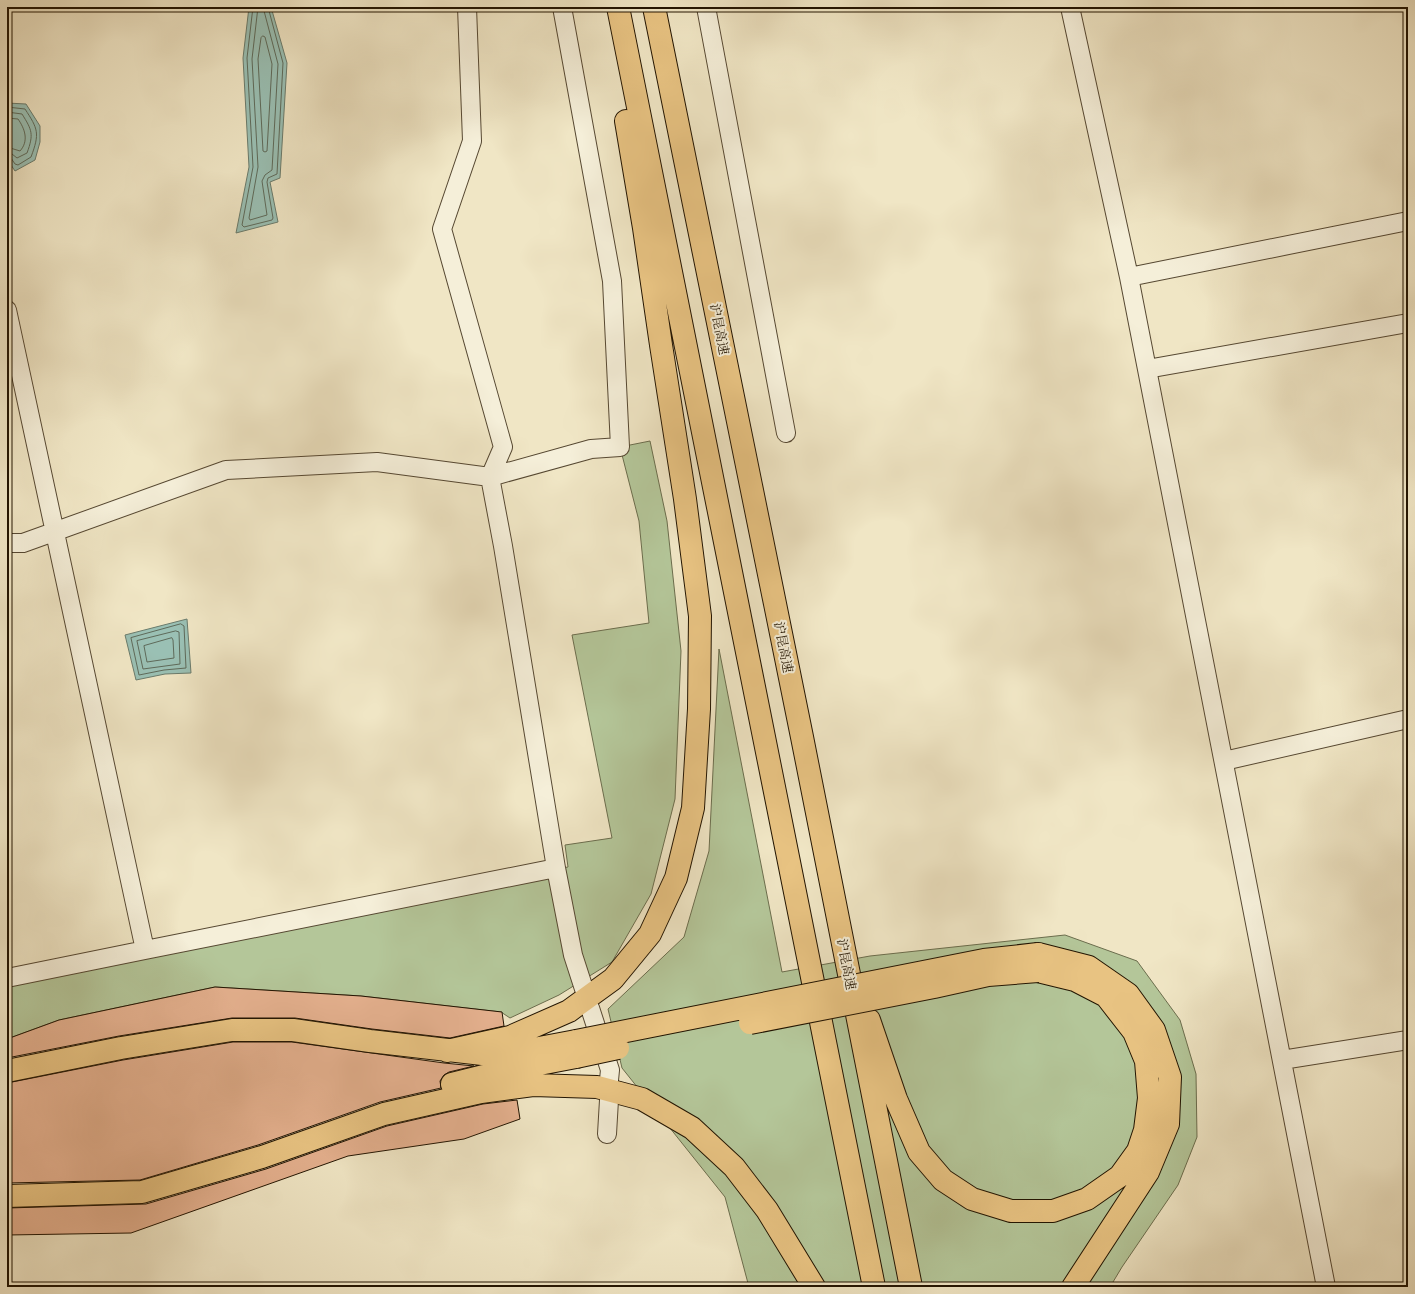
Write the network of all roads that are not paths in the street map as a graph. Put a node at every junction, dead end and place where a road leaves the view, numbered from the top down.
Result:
1 (467, 7) edge
2 (562, 7) edge
3 (608, 7) edge
4 (618, 7) edge
5 (654, 7) edge
6 (706, 7) edge
7 (1070, 7) edge
8 (1408, 221) edge
9 (1129, 277) junction
10 (7, 310) edge
11 (1408, 323) edge
12 (1147, 369) junction
13 (786, 433) dead end
14 (490, 477) junction
15 (55, 532) junction
16 (7, 543) edge
17 (1408, 719) edge
18 (1224, 761) junction
19 (556, 868) junction
20 (843, 941) junction
21 (145, 950) junction
22 (1038, 963) junction
23 (7, 978) edge
24 (584, 989) dead end
25 (590, 1008) dead end
26 (1408, 1040) edge
27 (576, 1049) junction
28 (447, 1051) junction
29 (1282, 1060) junction
30 (7, 1071) edge
31 (609, 1080) dead end
32 (608, 1100) dead end
33 (384, 1114) junction
34 (607, 1134) dead end
35 (7, 1196) edge
36 (814, 1287) edge
37 (874, 1287) edge
38 (911, 1287) edge
39 (1073, 1287) edge
40 (1326, 1287) edge

1 - 14 street
2 - 14 street
3 - 28 highway
4 - 37 highway
5 - 20 highway, 沪昆高速
6 - 13 street
7 - 9 street
8 - 9 street
9 - 12 street
10 - 15 street
11 - 12 street
12 - 18 street
14 - 15 street
14 - 19 street
15 - 16 street
15 - 21 street
17 - 18 street
18 - 29 street
19 - 21 street
19 - 24 street
20 - 22 highway
20 - 38 highway, 沪昆高速
21 - 23 street
22 - 27 highway, bridge
22 - 39 highway
25 - 31 street
26 - 29 street
27 - 28 highway
27 - 33 highway
28 - 30 highway
29 - 40 street
32 - 34 street
33 - 35 highway
33 - 36 highway

